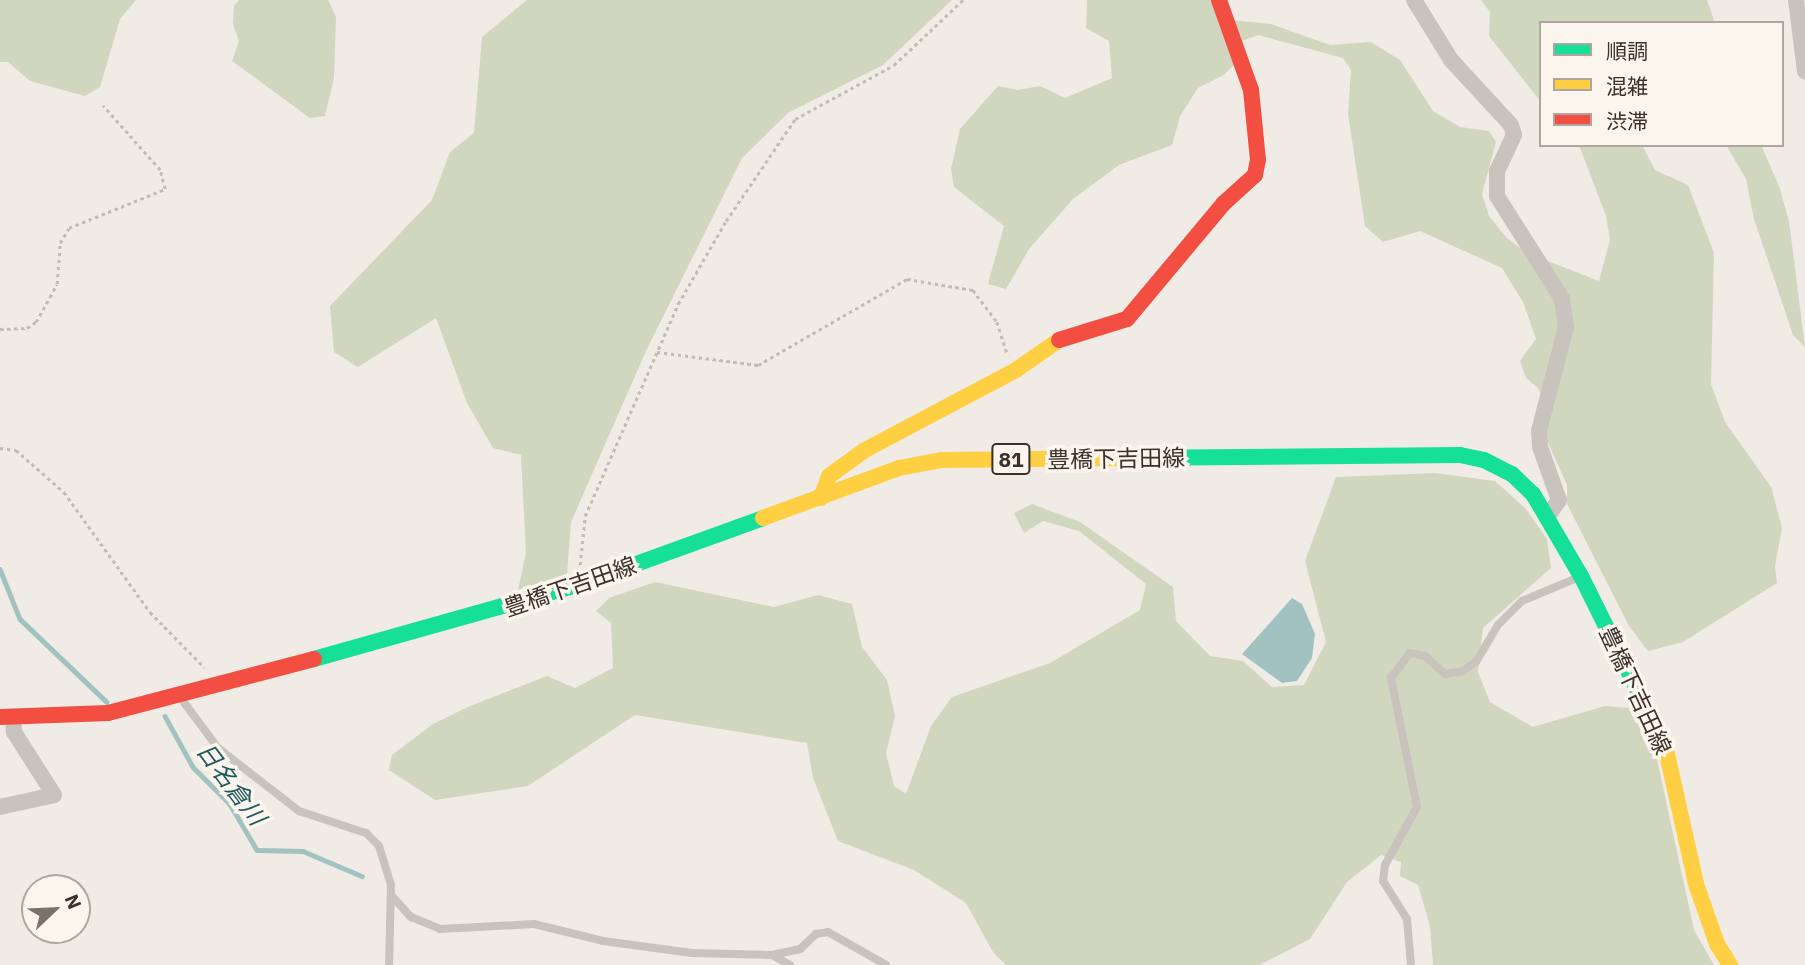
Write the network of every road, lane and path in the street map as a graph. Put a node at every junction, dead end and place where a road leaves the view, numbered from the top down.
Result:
1 (963, 0) edge
2 (1219, 0) edge
3 (1414, 0) edge
4 (1796, 0) edge
5 (1805, 71) edge
6 (103, 106) dead end
7 (0, 329) edge
8 (657, 352) junction
9 (1016, 370) junction
10 (0, 448) edge
11 (821, 498) junction
12 (1548, 516) junction
13 (1581, 576) junction
14 (578, 585) junction
15 (217, 685) junction
16 (179, 695) junction
17 (7, 718) edge
18 (0, 807) edge
19 (391, 895) junction
20 (772, 955) junction
21 (389, 965) edge
22 (790, 965) edge
23 (886, 965) edge
24 (1411, 965) edge
25 (1730, 965) edge

1 - 8 path
2 - 9 main road
3 - 12 street
4 - 5 street
6 - 7 path
8 - 9 path
8 - 14 path
9 - 11 main road
10 - 15 path
11 - 12 main road, 豊橋下吉田線 / 81
11 - 14 main road, 豊橋下吉田線 / 81
12 - 13 main road, 豊橋下吉田線 / 81
13 - 24 lane
13 - 25 main road, 豊橋下吉田線 / 81
14 - 15 main road, 豊橋下吉田線 / 81
15 - 16 main road, 豊橋下吉田線 / 81
16 - 17 main road, 豊橋下吉田線 / 81
16 - 19 lane
17 - 18 street
19 - 20 lane
19 - 21 lane
20 - 22 lane
20 - 23 lane

